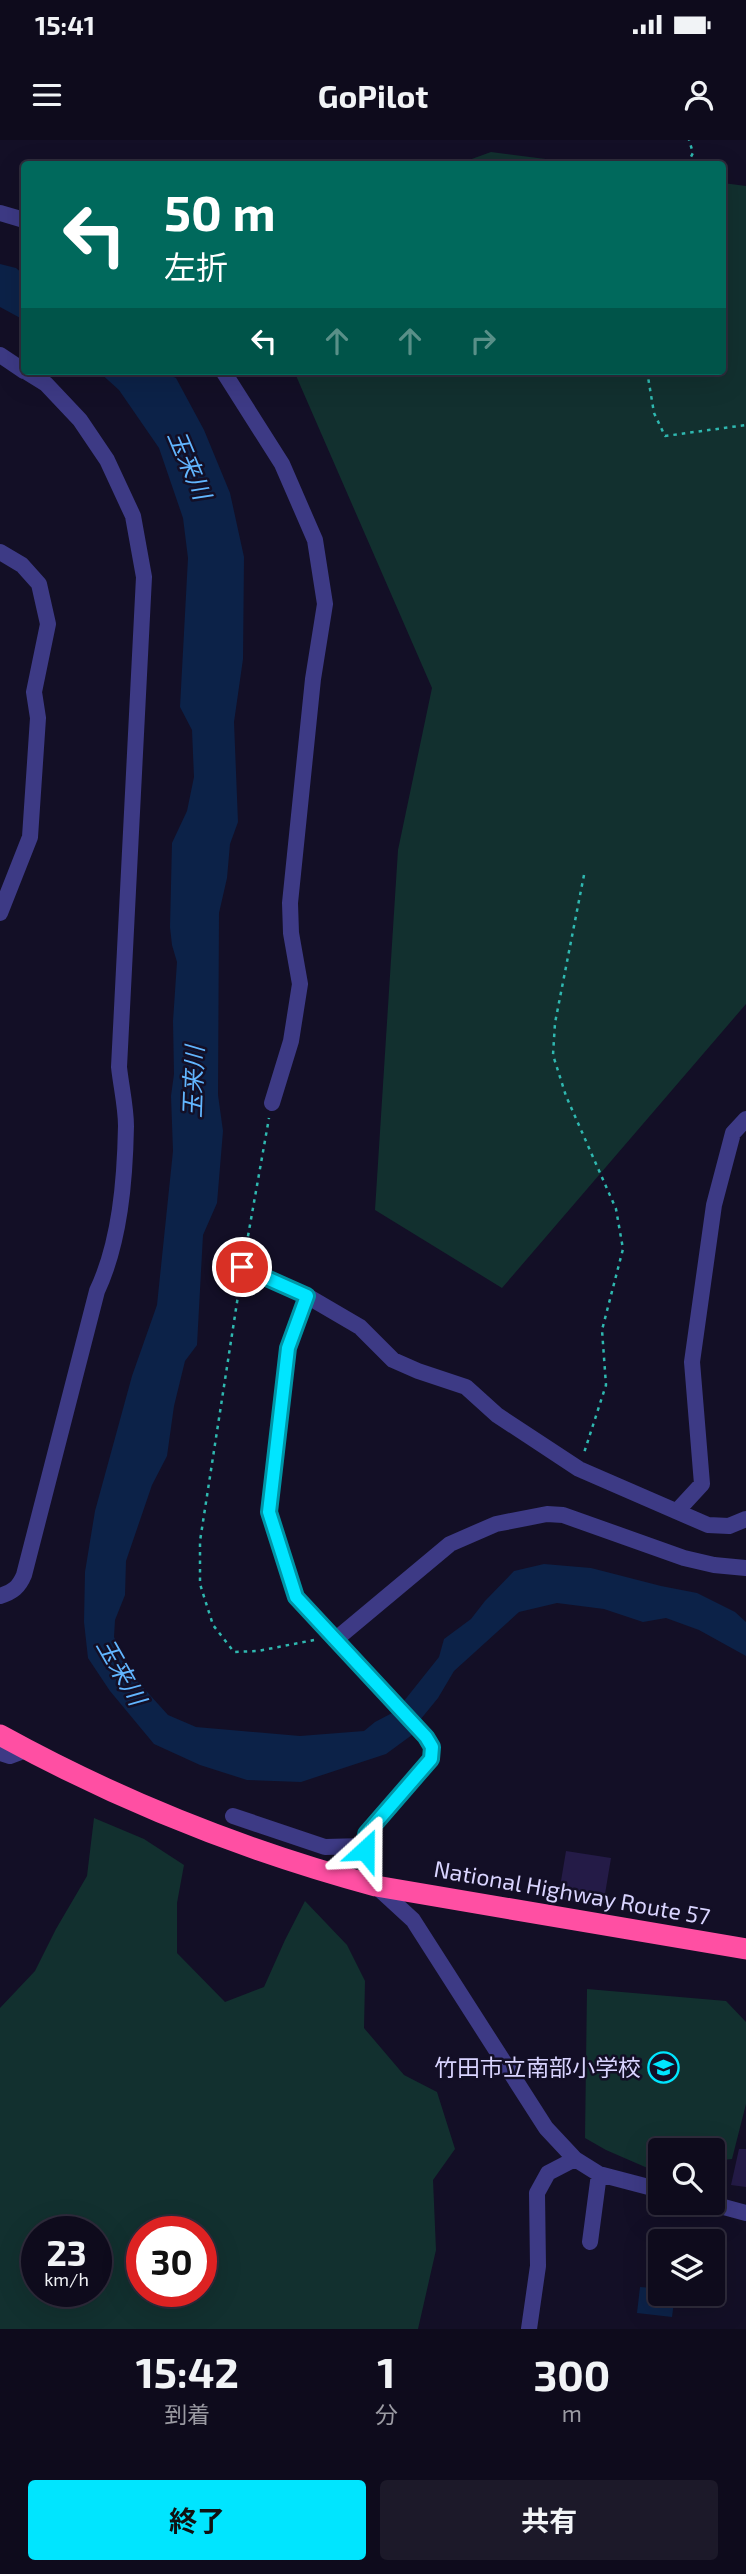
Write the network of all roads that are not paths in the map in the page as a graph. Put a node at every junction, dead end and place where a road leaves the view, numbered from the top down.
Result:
1 (0, 213) edge
2 (21, 219) edge
3 (0, 355) edge
4 (21, 368) edge
5 (31, 375) edge
6 (226, 375) edge
7 (0, 552) edge
8 (0, 913) edge
9 (272, 1103) road end
10 (746, 1119) edge
11 (242, 1267) road end
12 (307, 1296) junction
13 (678, 1510) junction
14 (746, 1519) edge
15 (746, 1568) edge
16 (0, 1596) edge
17 (333, 1639) junction
18 (0, 1735) edge
19 (26, 1750) junction
20 (0, 1753) edge
21 (233, 1816) dead end
22 (365, 1846) junction
23 (376, 1886) junction
24 (746, 1949) edge
25 (575, 2160) junction
26 (599, 2174) junction
27 (648, 2187) edge
28 (725, 2207) edge
29 (746, 2213) edge
30 (590, 2242) dead end
31 (529, 2329) edge

1 - 2 street
3 - 4 street
5 - 16 street
6 - 9 street
7 - 8 street
10 - 13 street
11 - 12 street
12 - 13 street
12 - 17 street
13 - 14 street
15 - 17 street
17 - 22 street
18 - 19 highway, National Highway Route 57
19 - 20 street
19 - 23 highway, National Highway Route 57
21 - 22 street
22 - 23 street
23 - 24 highway, National Highway Route 57
23 - 25 street
25 - 26 street
25 - 31 street
26 - 27 street
26 - 30 street
28 - 29 street

